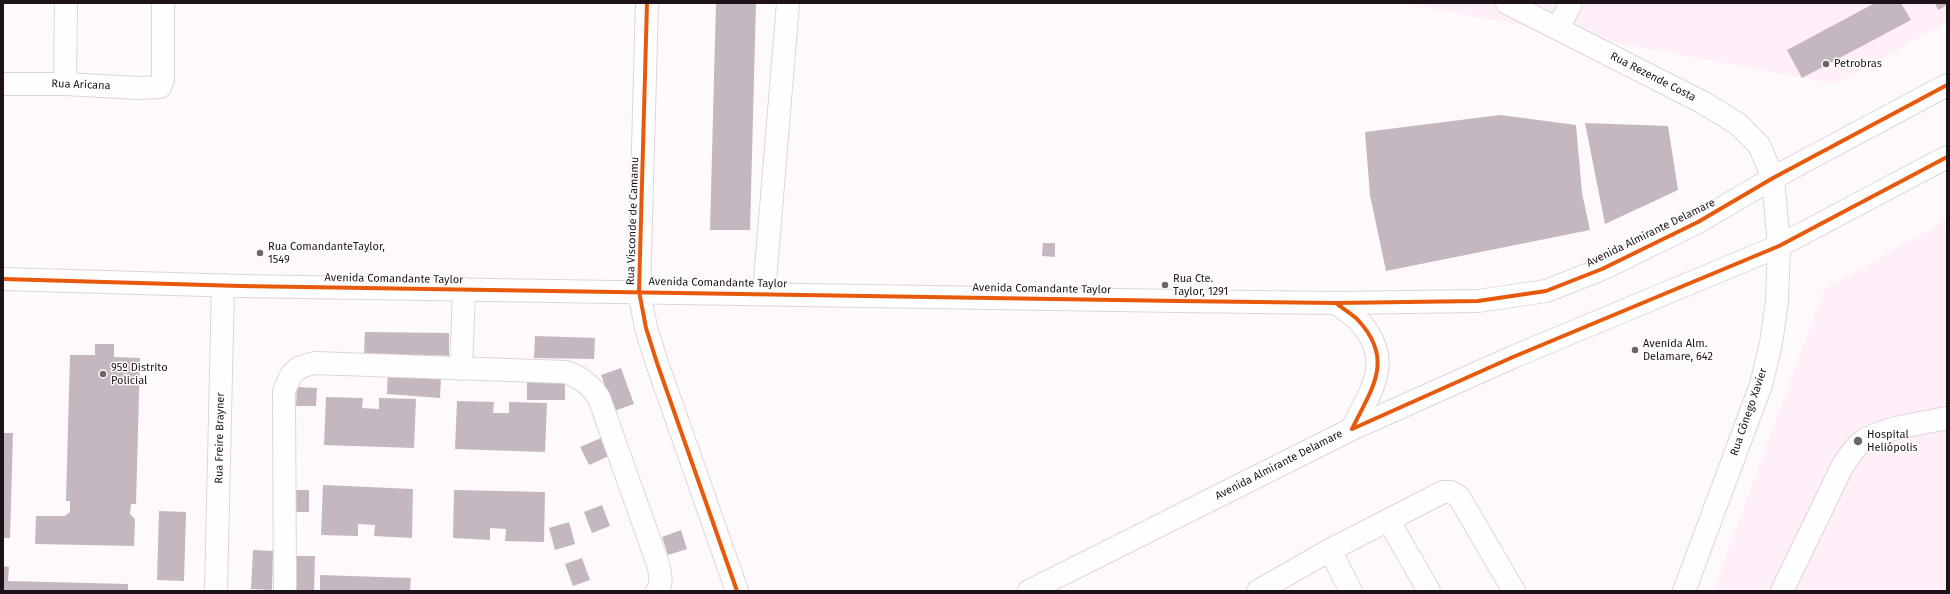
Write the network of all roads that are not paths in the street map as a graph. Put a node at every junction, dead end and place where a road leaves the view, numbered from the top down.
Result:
1 (66, 3) edge
2 (163, 3) edge
3 (647, 3) edge
4 (788, 3) edge
5 (1507, 3) edge
6 (1571, 3) edge
7 (1558, 29) junction
8 (3, 84) edge
9 (66, 84) junction
10 (1947, 85) edge
11 (1947, 157) edge
12 (1773, 178) junction
13 (1779, 246) junction
14 (3, 279) edge
15 (223, 285) junction
16 (464, 289) junction
17 (639, 291) junction
18 (764, 293) junction
19 (1336, 303) junction
20 (461, 368) junction
21 (1947, 418) edge
22 (1352, 429) junction
23 (1390, 520) junction
24 (1330, 550) junction
25 (1264, 589) edge
26 (216, 591) edge
27 (285, 591) edge
28 (657, 591) edge
29 (737, 591) edge
30 (1029, 591) edge
31 (1351, 591) edge
32 (1429, 591) edge
33 (1514, 591) edge
34 (1684, 591) edge
35 (1782, 591) edge

1 - 9 main road
2 - 9 main road, Rua Aricana
3 - 17 main road, Rua Visconde de Camamu
4 - 18 main road
5 - 7 main road, Rua Rezende Costa
6 - 7 main road
7 - 12 main road, Rua Rezende Costa
8 - 9 main road, Rua Aricana
10 - 12 main road, Avenida Almirante Delamare
11 - 13 main road, Avenida Almirante Delamare
12 - 13 main road, Rua Cônego Xavier
12 - 19 main road, Avenida Almirante Delamare
13 - 22 main road, Avenida Almirante Delamare
13 - 34 main road, Rua Cônego Xavier
14 - 15 main road, Avenida Comandante Taylor
15 - 16 main road, Avenida Comandante Taylor
15 - 26 main road, Rua Freire Brayner
16 - 17 main road, Avenida Comandante Taylor
16 - 20 main road
17 - 18 main road, Avenida Comandante Taylor
17 - 29 main road, Rua Visconde de Camamu
18 - 19 main road, Avenida Comandante Taylor
19 - 22 main road
20 - 27 main road
20 - 28 main road
21 - 35 main road
22 - 30 main road, Avenida Almirante Delamare
23 - 24 main road
23 - 32 main road
23 - 33 main road
24 - 25 main road
24 - 31 main road

